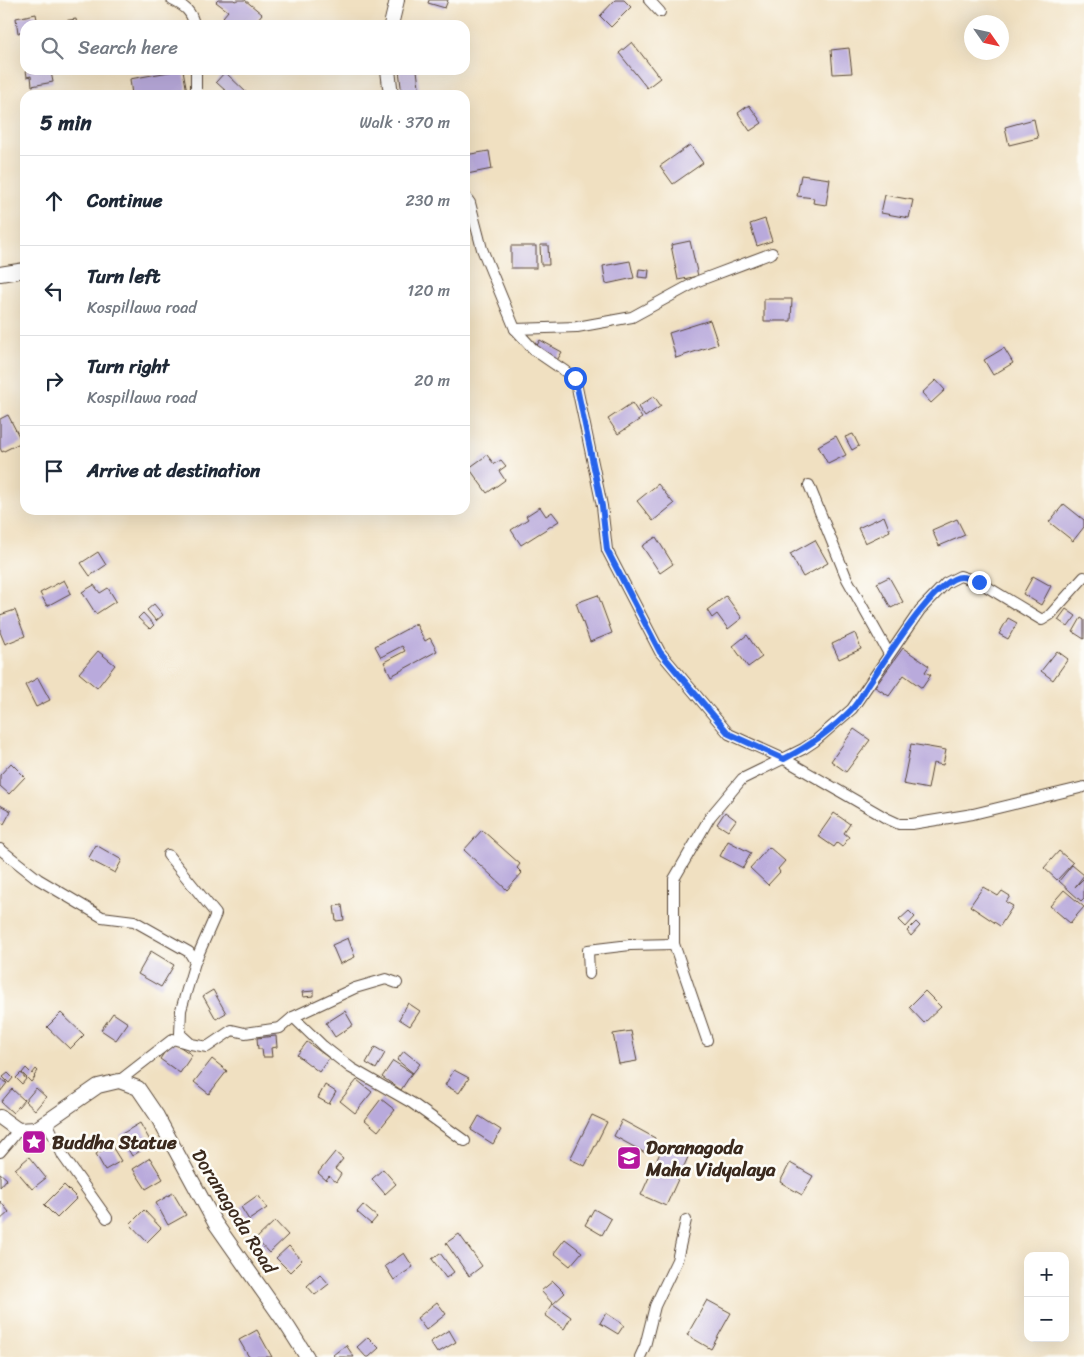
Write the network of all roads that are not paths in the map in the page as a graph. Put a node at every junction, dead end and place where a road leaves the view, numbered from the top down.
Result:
1 (172, 0) edge
2 (397, 0) edge
3 (649, 0) edge
4 (660, 12) dead end
5 (193, 20) edge
6 (392, 20) edge
7 (196, 75) edge
8 (389, 75) edge
9 (196, 90) edge
10 (390, 90) edge
11 (470, 202) edge
12 (772, 253) dead end
13 (20, 271) edge
14 (0, 274) edge
15 (515, 329) junction
16 (809, 485) dead end
17 (1084, 578) edge
18 (889, 654) junction
19 (784, 759) junction
20 (1084, 787) edge
21 (0, 848) edge
22 (168, 855) dead end
23 (674, 944) junction
24 (195, 962) junction
25 (589, 974) dead end
26 (397, 983) dead end
27 (294, 1017) junction
28 (707, 1040) dead end
29 (191, 1044) junction
30 (119, 1081) junction
31 (0, 1118) edge
32 (47, 1122) junction
33 (18, 1130) junction
34 (465, 1141) dead end
35 (0, 1152) edge
36 (107, 1218) dead end
37 (686, 1220) dead end
38 (307, 1357) edge
39 (640, 1357) edge

1 - 5 street
2 - 6 street
3 - 4 street
7 - 9 street
8 - 10 street
11 - 15 street
12 - 15 street
13 - 14 street
15 - 19 street
16 - 18 street
17 - 18 street
18 - 19 street
19 - 20 street
19 - 23 street
21 - 24 street
22 - 24 street
23 - 25 street
23 - 28 street
24 - 29 street
26 - 27 street
27 - 29 street
27 - 34 street
29 - 30 street
30 - 32 street
30 - 38 street, Doranagoda Road
31 - 33 street
32 - 33 street
32 - 36 street
33 - 35 street
37 - 39 street

